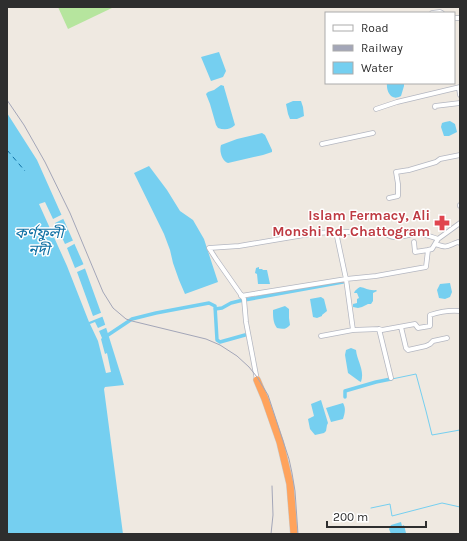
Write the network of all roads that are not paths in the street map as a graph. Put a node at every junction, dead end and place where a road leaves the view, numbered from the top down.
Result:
1 (459, 88) edge
2 (460, 95) edge
3 (460, 104) edge
4 (435, 107) dead end
5 (376, 109) dead end
6 (373, 132) dead end
7 (322, 144) dead end
8 (460, 155) edge
9 (389, 198) dead end
10 (460, 223) edge
11 (336, 232) junction
12 (438, 239) junction
13 (414, 242) dead end
14 (460, 243) edge
15 (435, 244) junction
16 (428, 250) junction
17 (346, 279) junction
18 (243, 299) junction
19 (460, 311) edge
20 (401, 327) junction
21 (379, 329) junction
22 (353, 330) junction
23 (321, 336) dead end
24 (447, 338) dead end
25 (391, 378) dead end
26 (258, 380) joint
27 (294, 534) edge

1 - 2 street
1 - 5 street
3 - 4 street
6 - 7 street
8 - 9 street
10 - 12 street
11 - 12 street
11 - 17 street
11 - 18 street
12 - 15 street
13 - 16 street
14 - 15 street
15 - 16 street
16 - 17 street
17 - 18 street
17 - 22 street
18 - 26 street
19 - 20 street
20 - 21 street
20 - 24 street
21 - 22 street
21 - 25 street
22 - 23 street
26 - 27 highway

